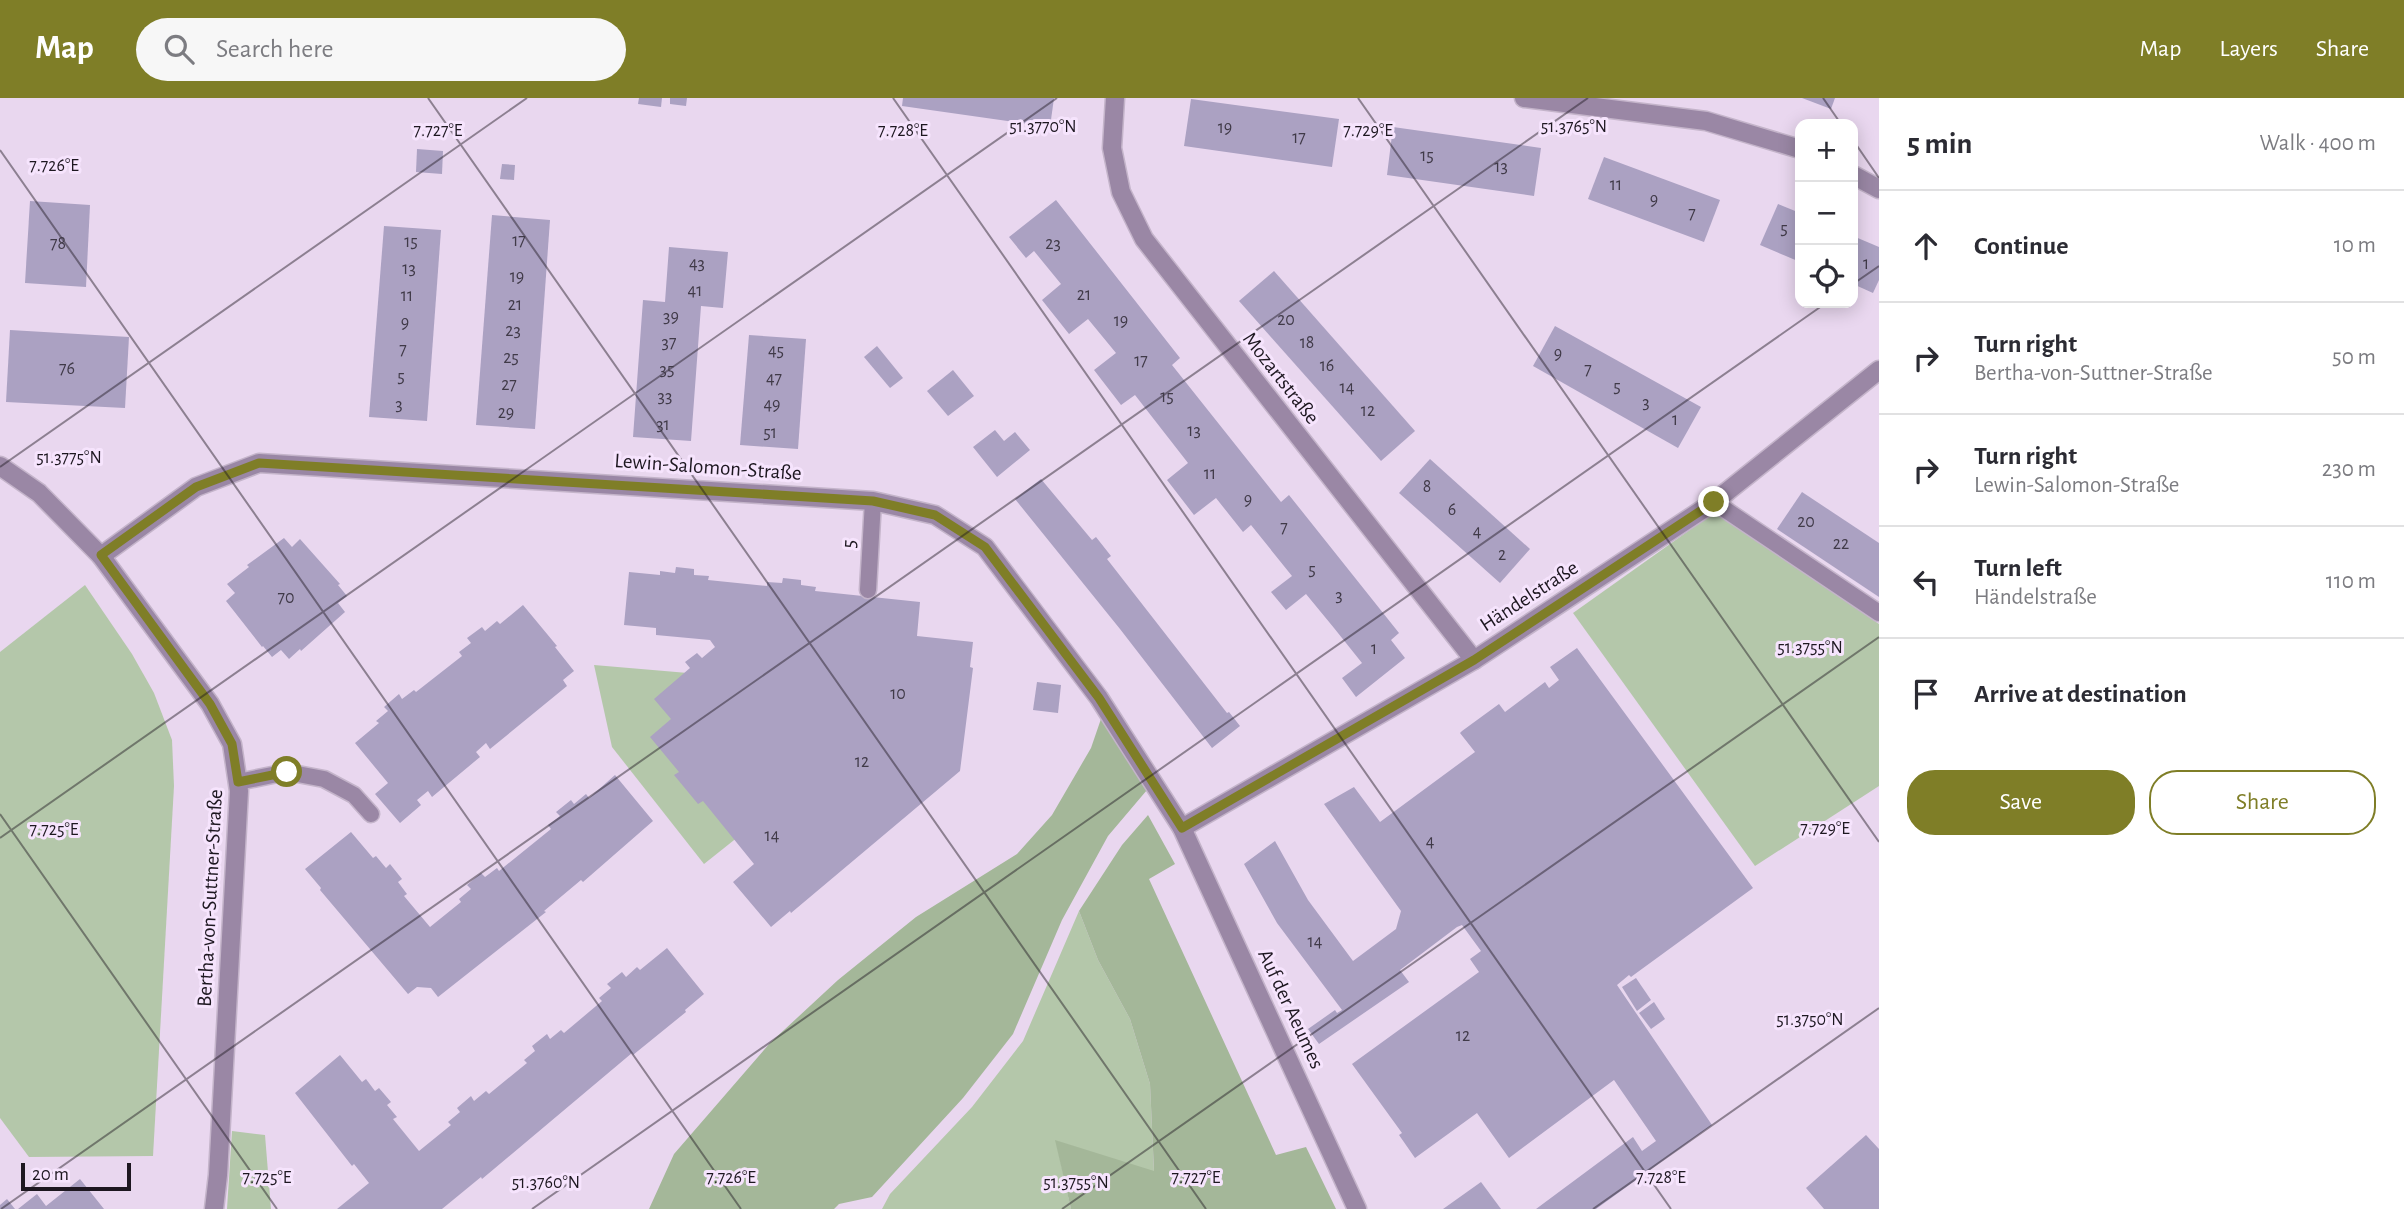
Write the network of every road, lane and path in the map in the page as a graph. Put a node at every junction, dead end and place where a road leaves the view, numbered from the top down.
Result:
1 (1115, 98) edge
2 (1524, 98) edge
3 (1795, 148) edge
4 (1858, 178) edge
5 (1879, 189) edge
6 (1879, 370) edge
7 (0, 466) edge
8 (873, 501) junction
9 (1714, 502) junction
10 (101, 555) junction
11 (868, 590) dead end
12 (1879, 613) edge
13 (1474, 660) junction
14 (238, 782) junction
15 (371, 814) dead end
16 (1182, 828) junction
17 (214, 1209) edge
18 (1357, 1209) edge

1 - 13 street, Mozartstraße
2 - 3 street
4 - 5 street
6 - 9 street, Händelstraße
7 - 10 street, Bertha-von-Suttner-Straße
8 - 10 street, Lewin-Salomon-Straße
8 - 11 lane, 5
8 - 16 street, Lewin-Salomon-Straße
9 - 12 lane
9 - 13 street, Händelstraße
10 - 14 street, Bertha-von-Suttner-Straße
13 - 16 street, Händelstraße
14 - 15 lane
14 - 17 street, Bertha-von-Suttner-Straße
16 - 18 street, Auf der Aeumes

